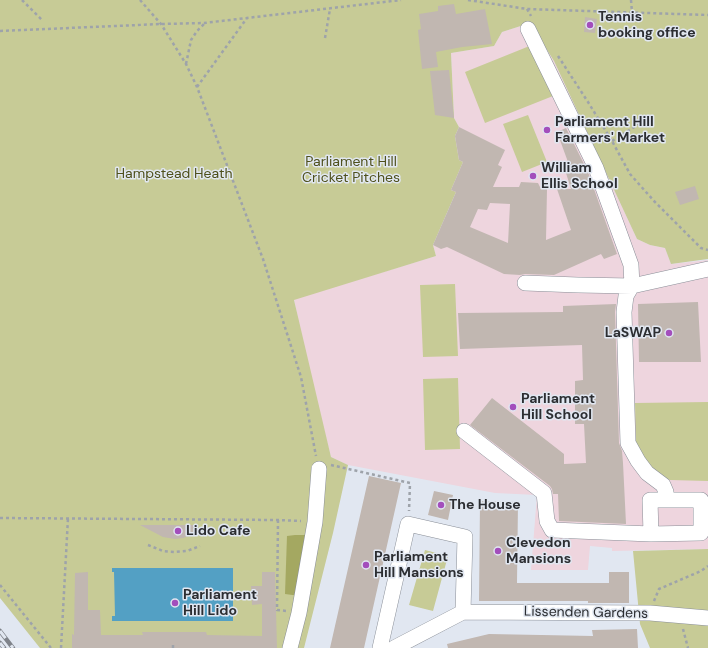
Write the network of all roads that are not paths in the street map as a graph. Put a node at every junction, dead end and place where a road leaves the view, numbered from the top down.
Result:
1 (530, 22) road end
2 (708, 269) edge
3 (525, 283) dead end
4 (632, 286) junction
5 (464, 431) dead end
6 (319, 469) road end
7 (666, 500) junction
8 (705, 511) edge
9 (650, 534) junction
10 (463, 612) junction
11 (708, 618) edge
12 (290, 648) edge
13 (380, 648) edge
14 (394, 648) edge

1 - 4 street
2 - 4 street
3 - 4 street
4 - 7 street
5 - 9 street
6 - 12 street
7 - 8 street
7 - 9 street
8 - 9 street
10 - 11 street, Lissenden Gardens
10 - 13 street
10 - 14 street, Lissenden Gardens

